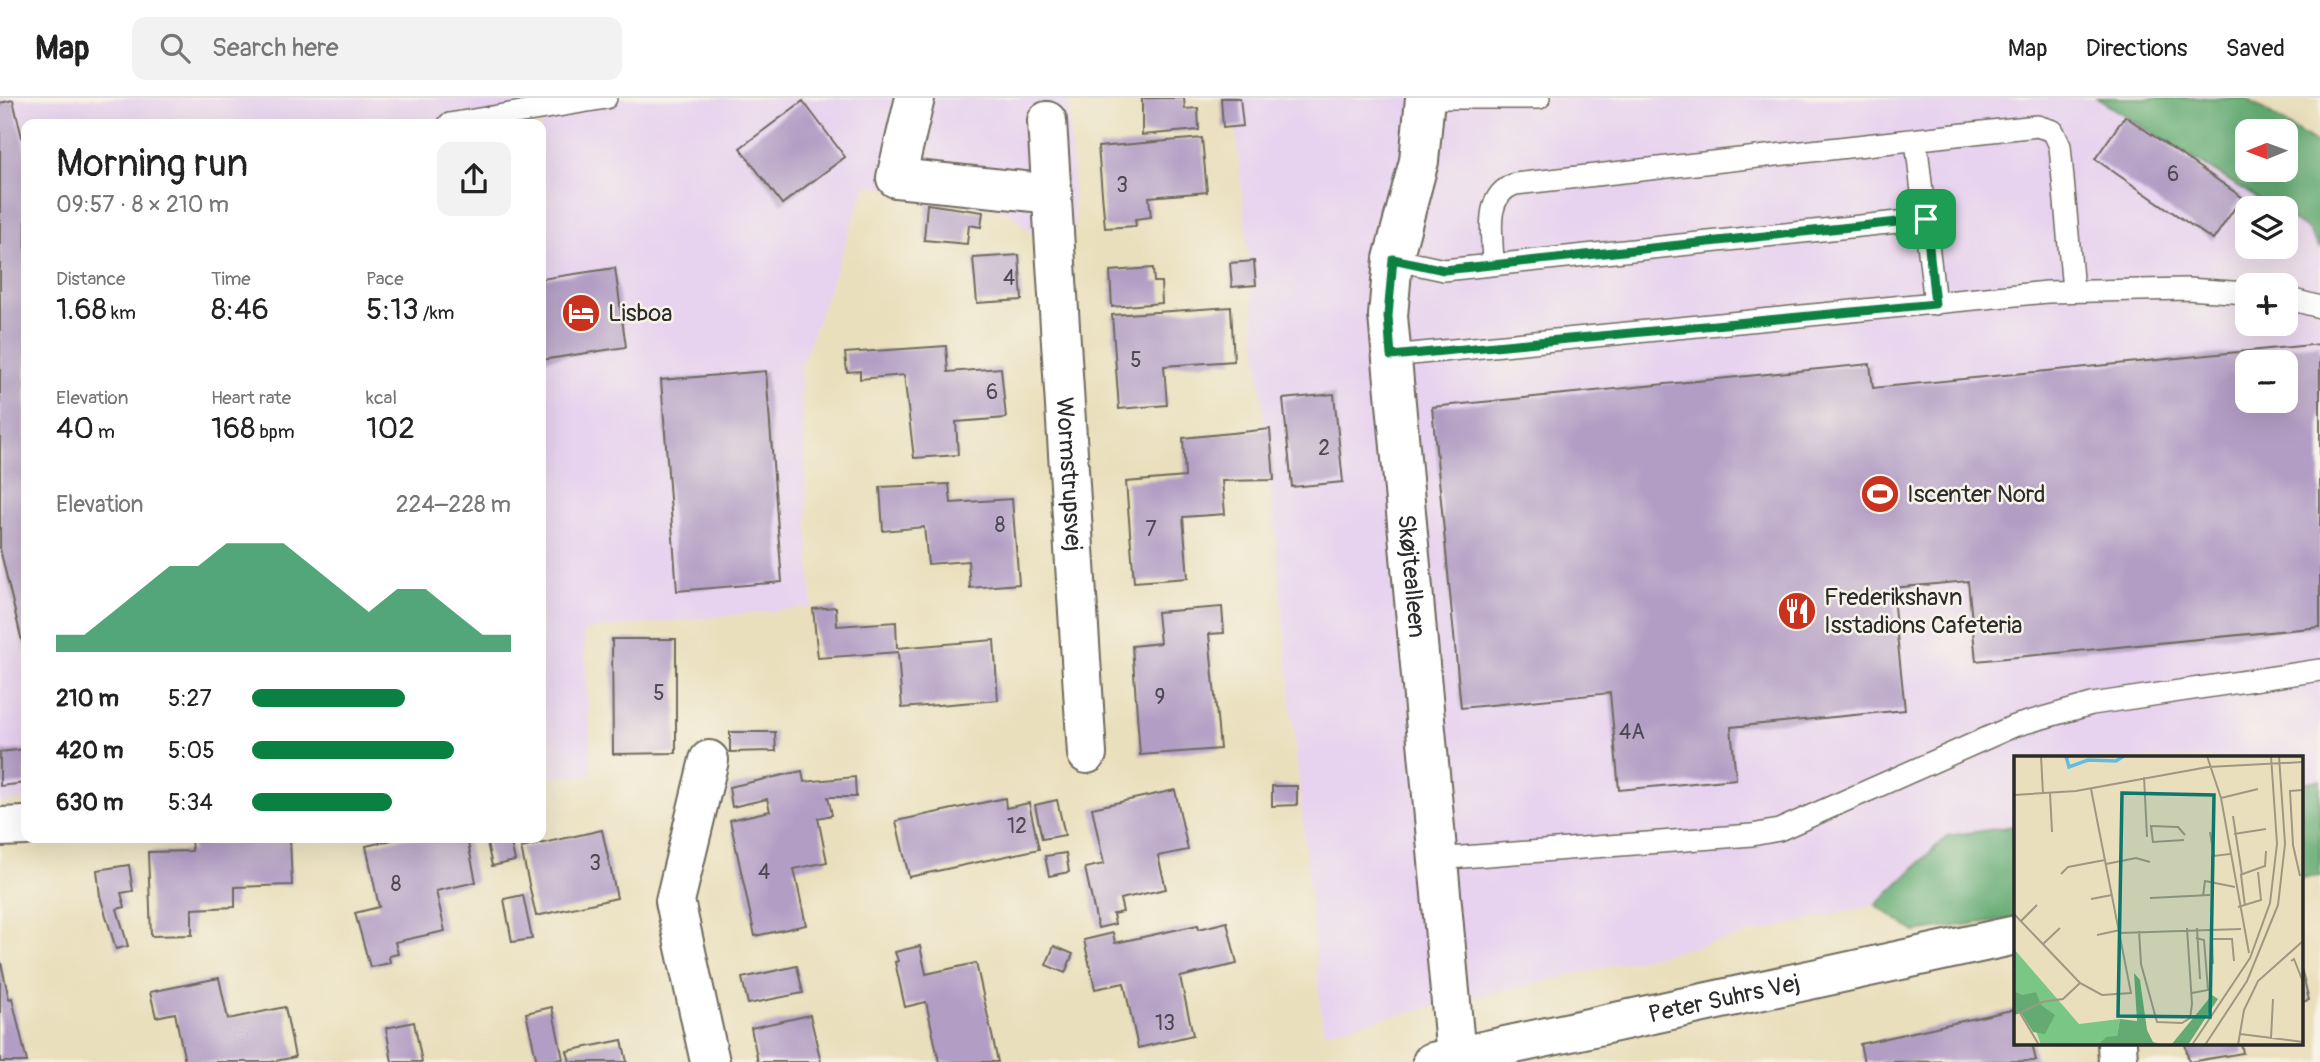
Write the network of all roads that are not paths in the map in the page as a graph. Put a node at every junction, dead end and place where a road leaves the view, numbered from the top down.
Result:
1 (606, 98) edge
2 (915, 98) edge
3 (1425, 98) edge
4 (1438, 98) edge
5 (1539, 98) edge
6 (1503, 99) edge
7 (479, 119) edge
8 (1047, 121) dead end
9 (1916, 139) junction
10 (1053, 194) junction
11 (1926, 219) junction
12 (1393, 259) junction
13 (1493, 265) junction
14 (2073, 290) junction
15 (2235, 292) edge
16 (2298, 301) edge
17 (1935, 304) junction
18 (2320, 307) edge
19 (1391, 356) junction
20 (2320, 670) edge
21 (1087, 754) dead end
22 (709, 760) dead end
23 (21, 826) edge
24 (0, 827) edge
25 (1436, 859) junction
26 (2014, 935) edge
27 (2117, 1044) edge
28 (1444, 1059) edge
29 (710, 1062) edge
30 (2118, 1062) edge

1 - 7 lane
2 - 10 street
3 - 12 street, Skøjtealleen
4 - 6 lane
5 - 6 lane
8 - 10 street, Wormstrupsvej
9 - 11 lane
9 - 13 lane
9 - 14 lane
10 - 21 street, Wormstrupsvej
11 - 13 lane
11 - 17 lane
12 - 13 lane
12 - 19 street, Skøjtealleen
14 - 15 lane
14 - 17 lane
16 - 18 lane
17 - 19 lane
19 - 25 street, Skøjtealleen
20 - 25 lane
22 - 29 street
23 - 24 street
25 - 28 street, Skøjtealleen
26 - 28 street, Peter Suhrs Vej
27 - 30 street

